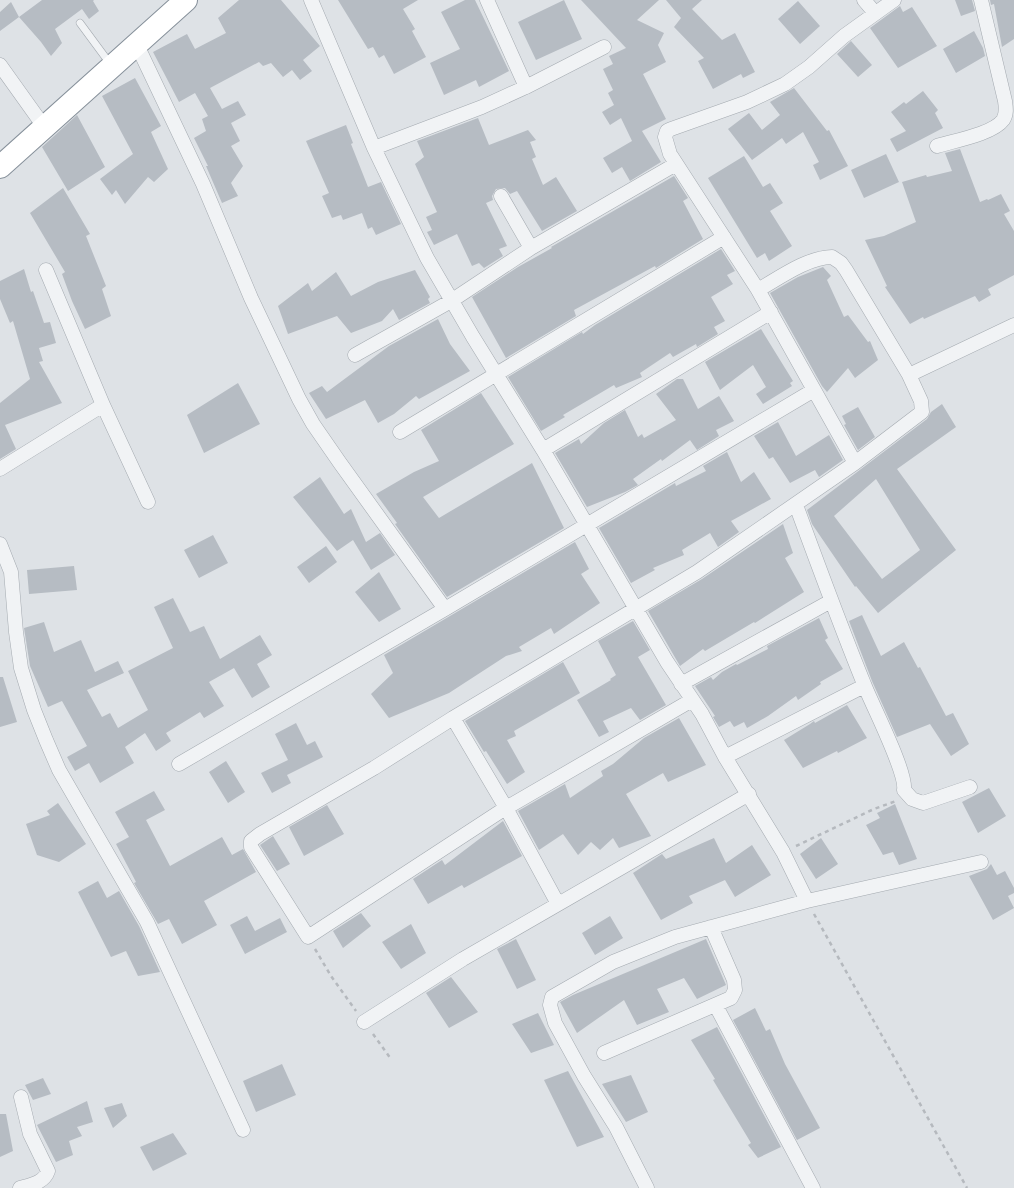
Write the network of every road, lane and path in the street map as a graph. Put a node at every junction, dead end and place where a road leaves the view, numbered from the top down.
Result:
1 (186, 0) edge
2 (311, 0) edge
3 (487, 0) edge
4 (864, 0) edge
5 (894, 0) edge
6 (981, 0) edge
7 (875, 13) junction
8 (80, 22) dead end
9 (137, 45) junction
10 (604, 47) dead end
11 (0, 65) edge
12 (112, 68) junction
13 (526, 87) junction
14 (45, 128) junction
15 (937, 146) dead end
16 (374, 148) junction
17 (676, 164) junction
18 (0, 167) edge
19 (501, 196) dead end
20 (724, 237) junction
21 (531, 248) junction
22 (46, 270) dead end
23 (758, 290) junction
24 (451, 301) junction
25 (770, 312) junction
26 (1014, 325) edge
27 (355, 356) dead end
28 (496, 375) junction
29 (909, 375) junction
30 (814, 390) junction
31 (103, 405) junction
32 (400, 432) dead end
33 (543, 450) junction
34 (856, 463) junction
35 (0, 469) edge
36 (148, 502) dead end
37 (796, 505) junction
38 (586, 524) junction
39 (0, 544) edge
40 (831, 601) junction
41 (445, 610) junction
42 (637, 610) junction
43 (681, 684) junction
44 (864, 686) junction
45 (692, 700) junction
46 (453, 718) junction
47 (725, 757) junction
48 (179, 764) dead end
49 (970, 787) dead end
50 (904, 790) junction
51 (748, 794) junction
52 (506, 808) junction
53 (784, 852) junction
54 (981, 862) dead end
55 (807, 901) junction
56 (558, 904) junction
57 (711, 927) junction
58 (308, 937) junction
59 (716, 1006) junction
60 (364, 1022) junction
61 (604, 1053) dead end
62 (390, 1059) dead end
63 (21, 1097) dead end
64 (243, 1130) dead end
65 (20, 1188) edge
66 (648, 1188) edge
67 (813, 1188) edge
68 (967, 1188) edge

1 - 9 highway
2 - 16 street
3 - 13 street
4 - 7 street
5 - 7 street
6 - 15 street
7 - 17 street
8 - 12 lane
9 - 12 highway
9 - 41 street
10 - 13 street
11 - 14 street
12 - 14 highway
13 - 16 street
14 - 18 highway
16 - 24 street
17 - 20 street
17 - 21 street
19 - 21 street
20 - 23 street
20 - 28 street
21 - 24 street
22 - 31 street
23 - 25 street
23 - 29 street
24 - 27 street
24 - 28 street
25 - 30 street
25 - 33 street
26 - 29 street
28 - 32 street
28 - 33 street
29 - 34 street
30 - 34 street
30 - 38 street
31 - 35 street
31 - 36 street
33 - 38 street
34 - 37 street
37 - 40 street
37 - 42 street
38 - 41 street
38 - 42 street
39 - 64 street
40 - 43 street
40 - 44 street
41 - 48 street
42 - 43 street
42 - 46 street
43 - 45 street
44 - 47 street
44 - 50 street
45 - 47 street
45 - 52 street
46 - 52 street
46 - 58 street
47 - 51 street
49 - 50 street
50 - 53 path
51 - 53 street
51 - 56 street
52 - 56 street
52 - 58 street
53 - 55 street
54 - 55 street
55 - 57 street
55 - 68 path
56 - 60 street
57 - 59 street
57 - 66 street
58 - 60 path
59 - 61 street
59 - 67 street
60 - 62 path
63 - 65 street

